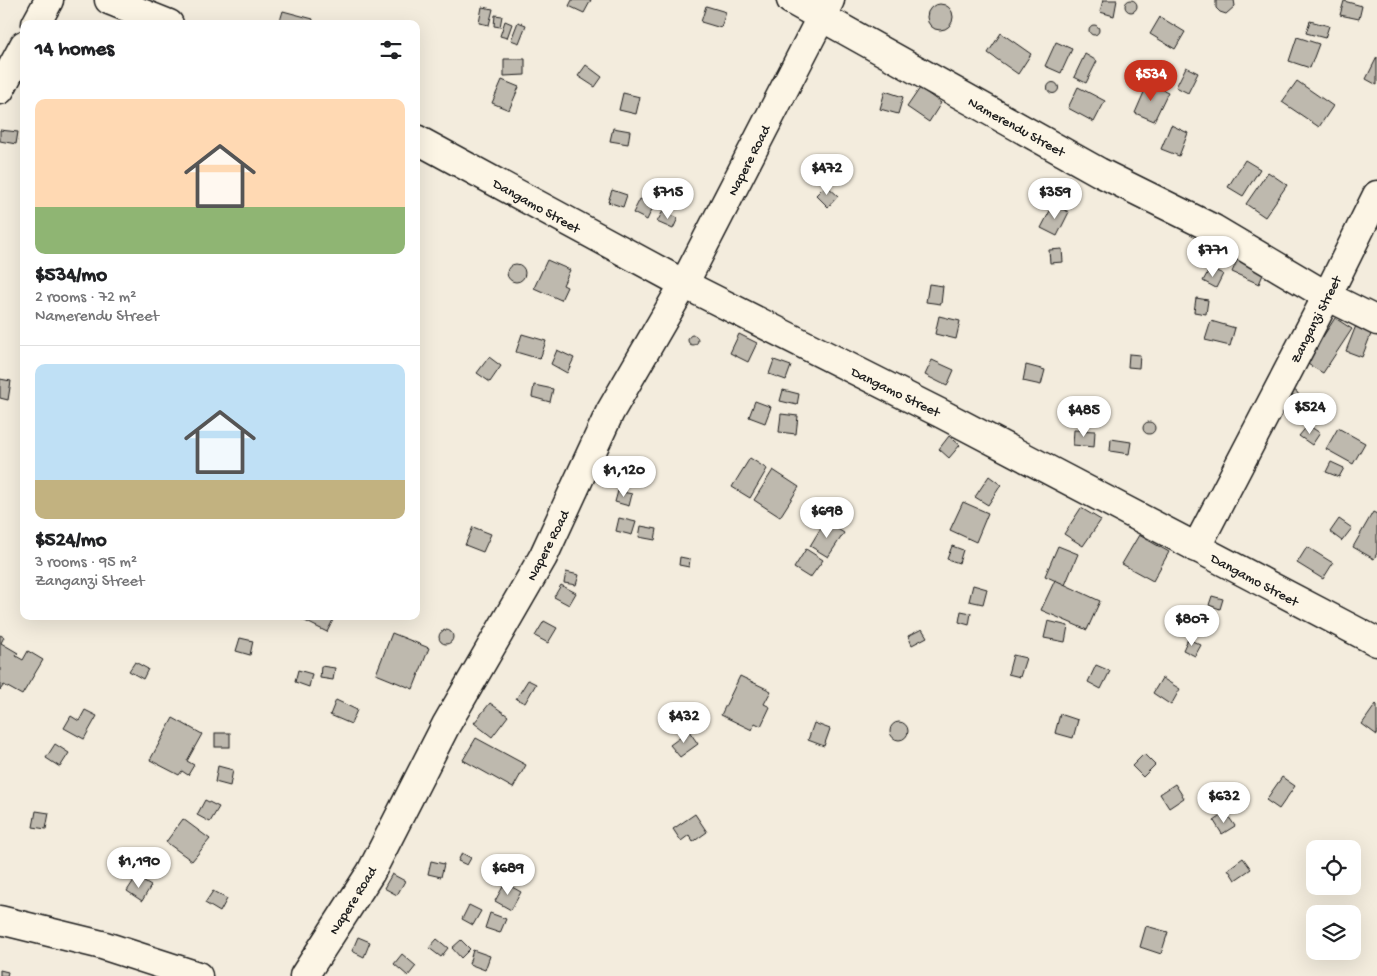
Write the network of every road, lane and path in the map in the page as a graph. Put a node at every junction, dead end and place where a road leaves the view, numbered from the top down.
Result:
1 (49, 0) edge
2 (109, 0) edge
3 (790, 0) edge
4 (826, 8) edge
5 (38, 20) edge
6 (159, 20) edge
7 (20, 52) edge
8 (0, 90) edge
9 (420, 141) edge
10 (1377, 195) edge
11 (684, 284) junction
12 (1327, 296) junction
13 (1377, 321) edge
14 (1196, 548) junction
15 (1377, 642) edge
16 (0, 920) edge
17 (198, 976) edge
18 (304, 976) edge

1 - 5 street
2 - 6 street
3 - 4 street, Namerendu Street
4 - 11 street, Napere Road
4 - 12 street, Namerendu Street
7 - 8 street
9 - 11 street, Dangamo Street
10 - 12 street, Zanganzi Street
11 - 14 street, Dangamo Street
11 - 18 street, Napere Road
12 - 13 street, Namerendu Street
12 - 14 street, Zanganzi Street
14 - 15 street, Dangamo Street
16 - 17 street

